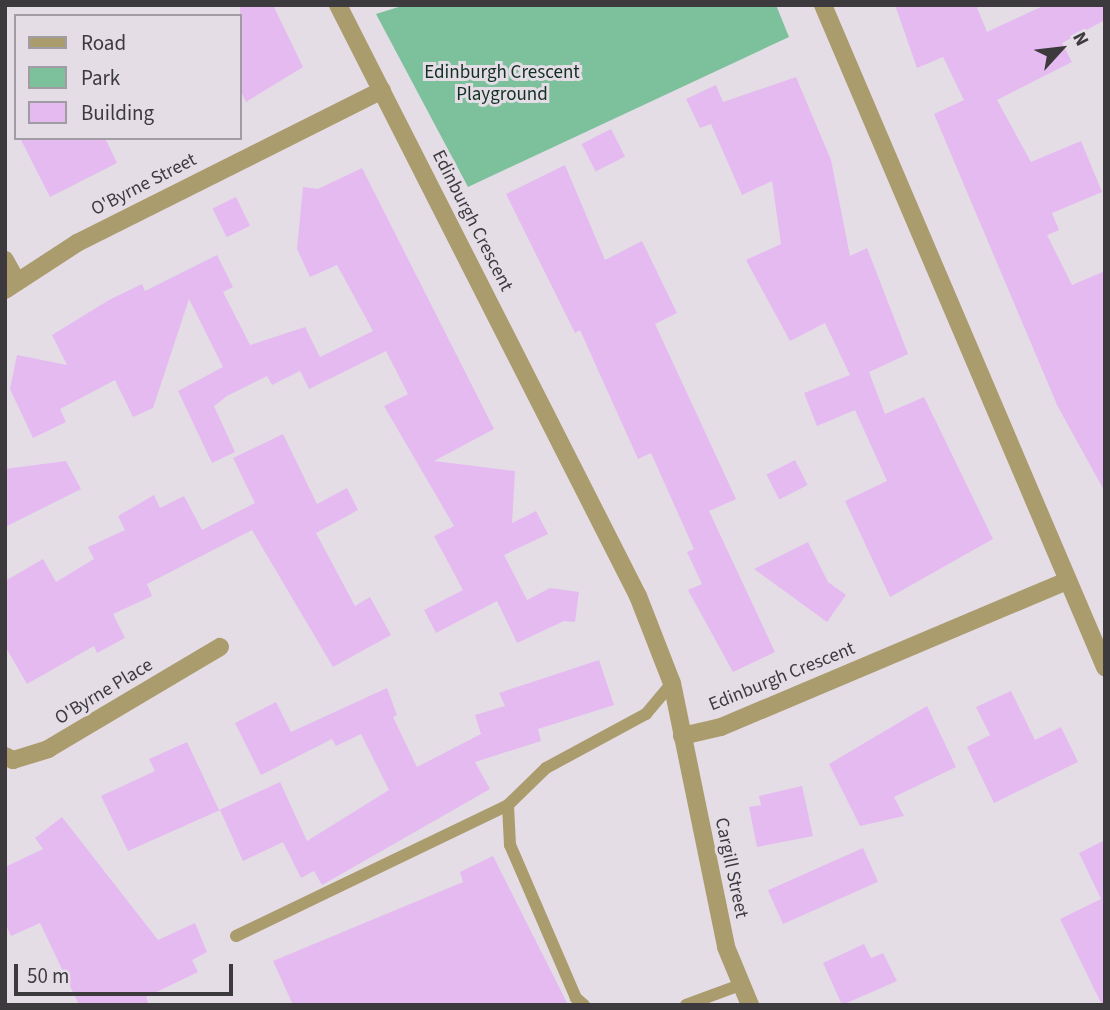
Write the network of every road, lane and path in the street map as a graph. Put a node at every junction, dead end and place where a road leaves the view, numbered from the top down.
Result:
1 (338, 5) edge
2 (823, 5) edge
3 (382, 90) junction
4 (5, 260) edge
5 (11, 286) edge
6 (1067, 581) junction
7 (220, 647) dead end
8 (1105, 667) edge
9 (672, 683) junction
10 (682, 736) junction
11 (5, 756) edge
12 (508, 805) junction
13 (236, 936) dead end
14 (740, 985) junction
15 (584, 1005) edge
16 (686, 1005) edge
17 (750, 1005) edge

1 - 3 street, Edinburgh Crescent
2 - 6 street
3 - 5 street, O'Byrne Street
3 - 9 street, Edinburgh Crescent
4 - 5 street
6 - 8 street
6 - 10 street, Edinburgh Crescent
7 - 11 street, O'Byrne Place
9 - 10 street, Edinburgh Crescent
9 - 12 lane
10 - 14 street, Cargill Street
12 - 13 lane
12 - 15 lane
14 - 16 lane
14 - 17 street, Cargill Street

